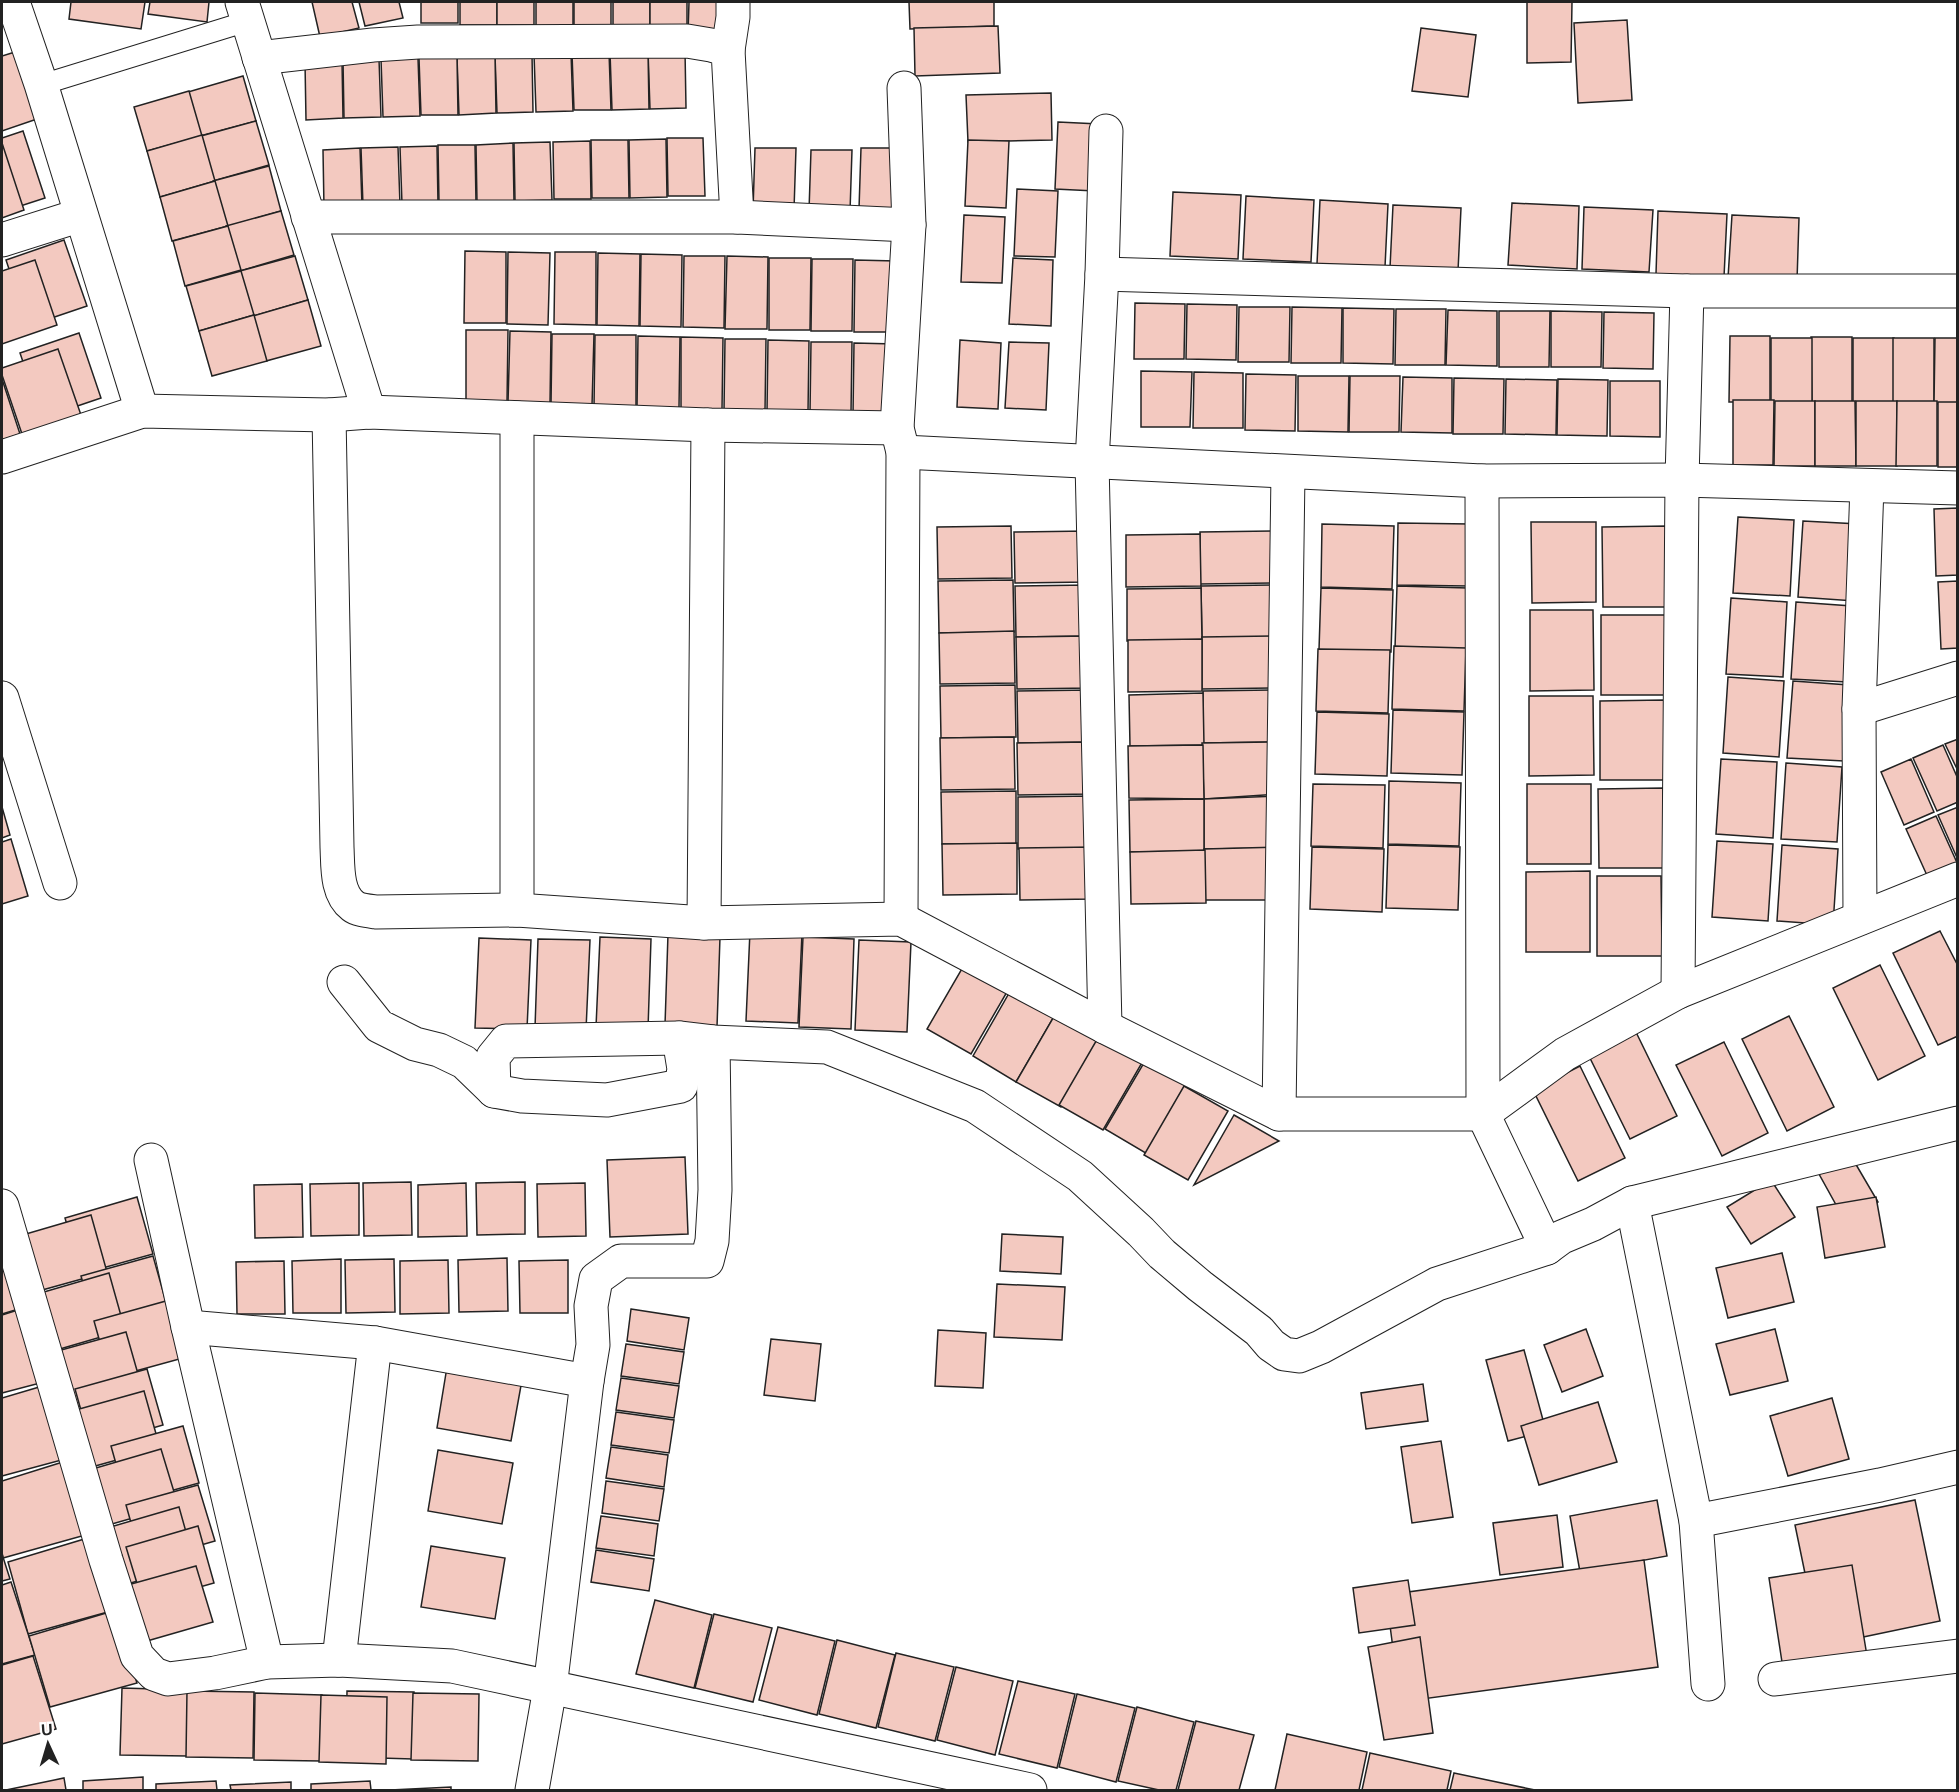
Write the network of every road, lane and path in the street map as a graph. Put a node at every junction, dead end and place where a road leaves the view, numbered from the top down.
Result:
1 (733, 2) edge
2 (245, 11) edge
3 (12, 21) edge
4 (729, 50) junction
5 (259, 58) junction
6 (57, 80) dead end
7 (904, 88) dead end
8 (1106, 131) dead end
9 (81, 215) junction
10 (308, 217) junction
11 (737, 217) junction
12 (909, 225) junction
13 (2, 240) edge
14 (1102, 274) junction
15 (1687, 291) junction
16 (1958, 291) edge
17 (142, 411) junction
18 (369, 412) junction
19 (329, 415) junction
20 (517, 418) junction
21 (708, 426) junction
22 (900, 440) junction
23 (2, 457) edge
24 (1092, 462) junction
25 (1288, 473) junction
26 (1682, 480) junction
27 (1482, 481) junction
28 (1867, 486) junction
29 (1958, 488) edge
30 (1958, 678) edge
31 (2, 698) edge
32 (1859, 709) junction
33 (1958, 879) edge
34 (60, 883) dead end
35 (517, 910) junction
36 (1860, 918) junction
37 (901, 919) junction
38 (704, 923) junction
39 (344, 982) dead end
40 (1678, 992) junction
41 (1105, 1027) junction
42 (679, 1038) junction
43 (713, 1042) junction
44 (494, 1090) junction
45 (1279, 1114) junction
46 (1483, 1114) junction
47 (1958, 1123) edge
48 (151, 1160) dead end
49 (1632, 1203) junction
50 (2, 1206) edge
51 (1546, 1248) junction
52 (188, 1328) junction
53 (375, 1344) junction
54 (587, 1381) junction
55 (1958, 1467) edge
56 (1696, 1521) junction
57 (1958, 1656) edge
58 (339, 1660) junction
59 (267, 1662) junction
60 (1775, 1679) dead end
61 (1708, 1684) dead end
62 (550, 1688) junction
63 (532, 1791) edge
64 (1030, 1791) edge

1 - 4 street
2 - 5 street
2 - 6 lane
3 - 9 street
4 - 5 street
4 - 11 street
5 - 10 street
7 - 12 street
8 - 14 street
9 - 13 street
9 - 17 street
10 - 11 street
10 - 18 street
11 - 12 street
12 - 22 street
14 - 15 street
14 - 24 street
15 - 16 street
15 - 26 street
17 - 19 street
17 - 23 street
18 - 19 street
18 - 20 street
19 - 35 street
20 - 21 street
20 - 35 street
21 - 22 street
21 - 38 street
22 - 24 street
22 - 37 street
24 - 25 street
24 - 41 street
25 - 27 street
25 - 45 street
26 - 27 street
26 - 28 street
26 - 40 street
27 - 46 street
28 - 29 street
28 - 32 street
30 - 32 street
31 - 34 street
32 - 36 street
33 - 36 street
35 - 38 street
36 - 40 street
37 - 38 street
37 - 41 street
39 - 44 street
40 - 46 street
41 - 45 street
42 - 43 street
42 - 44 street
42 - 44 street
43 - 51 street
43 - 54 street
45 - 46 street
46 - 51 street
47 - 49 street
48 - 52 street
49 - 51 street
49 - 56 street
50 - 59 street
52 - 53 street
52 - 59 street
53 - 54 street
53 - 58 street
54 - 62 street
55 - 56 street
56 - 61 street
57 - 60 street
58 - 59 street
58 - 62 street
62 - 63 street
62 - 64 street

